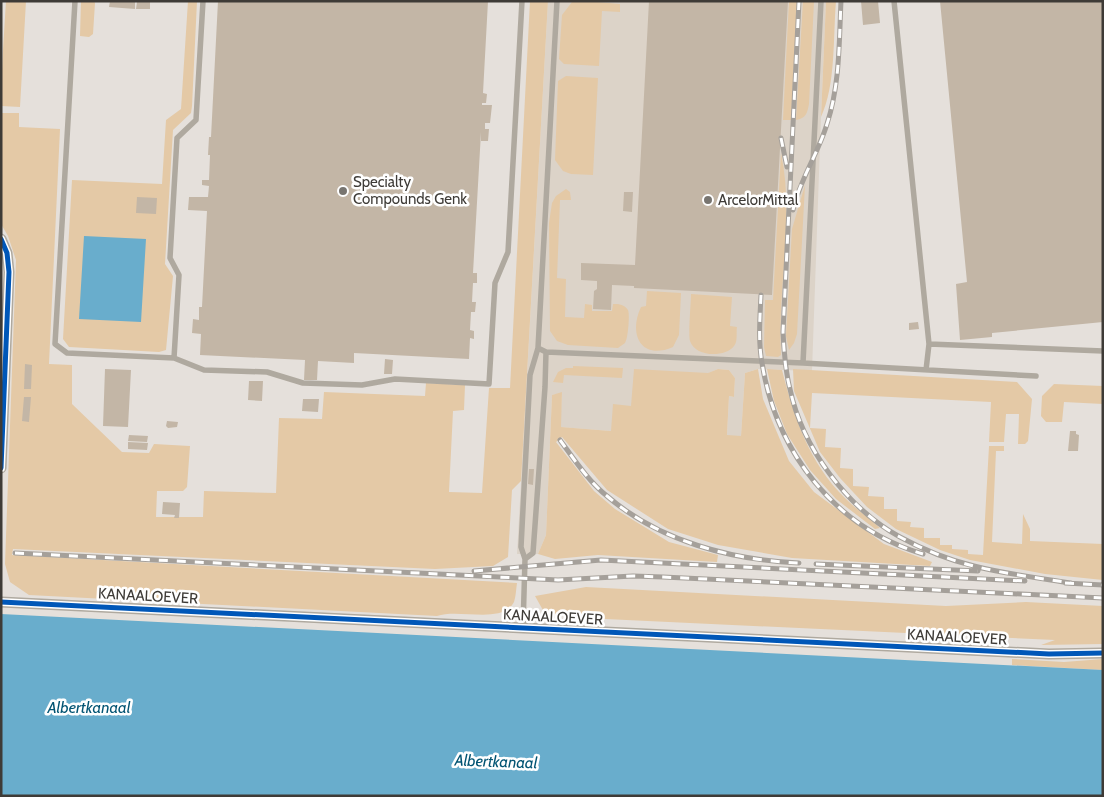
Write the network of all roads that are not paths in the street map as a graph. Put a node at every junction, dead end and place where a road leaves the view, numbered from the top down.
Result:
1 (75, 1) edge
2 (203, 1) edge
3 (522, 1) edge
4 (557, 1) edge
5 (821, 1) edge
6 (894, 1) edge
7 (1, 239) edge
8 (929, 344) junction
9 (538, 348) junction
10 (1103, 351) edge
11 (546, 352) junction
12 (174, 358) junction
13 (803, 363) junction
14 (926, 370) junction
15 (1036, 376) dead end
16 (1, 468) edge
17 (525, 559) junction
18 (1, 602) edge
19 (523, 628) junction
20 (1103, 653) edge

1 - 12 lane
2 - 12 lane
3 - 12 lane
4 - 9 lane
5 - 13 lane
6 - 8 lane
7 - 16 street
8 - 10 lane
8 - 14 lane
9 - 11 lane
9 - 17 lane
11 - 13 lane
11 - 17 lane
13 - 14 lane
14 - 15 lane
17 - 19 lane
18 - 19 street, KANAALOEVER
19 - 20 street, KANAALOEVER

